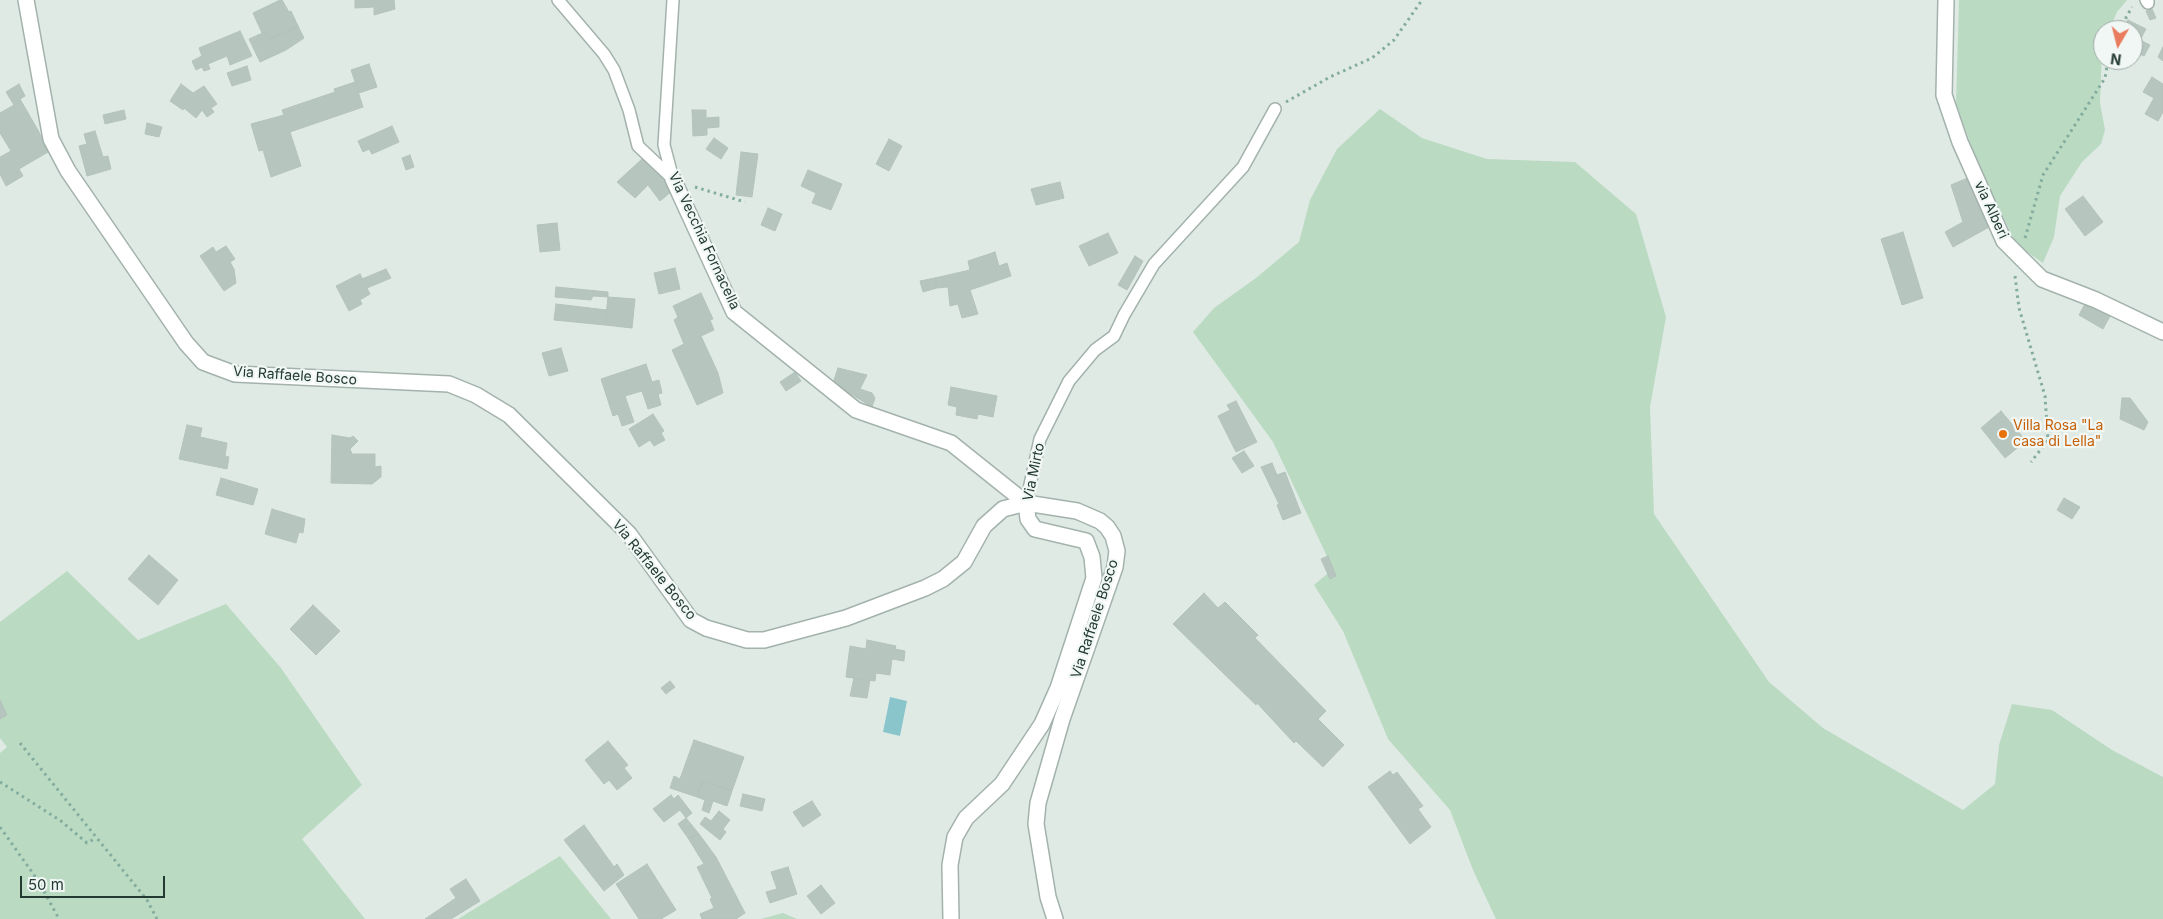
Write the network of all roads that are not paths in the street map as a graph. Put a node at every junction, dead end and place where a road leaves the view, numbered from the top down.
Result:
1 (26, 0) edge
2 (558, 0) edge
3 (672, 0) edge
4 (1946, 0) edge
5 (1275, 109) road end
6 (673, 179) junction
7 (2163, 332) edge
8 (1026, 503) junction
9 (951, 919) edge
10 (1054, 919) edge

1 - 8 street, Via Raffaele Bosco
2 - 6 lane
3 - 6 lane, Via Vecchia Fornacella
4 - 7 street, via Alberi
5 - 8 lane, Via Mirto
6 - 8 street, Via Vecchia Fornacella
8 - 9 street, Via Mirto
8 - 10 street, Via Raffaele Bosco

